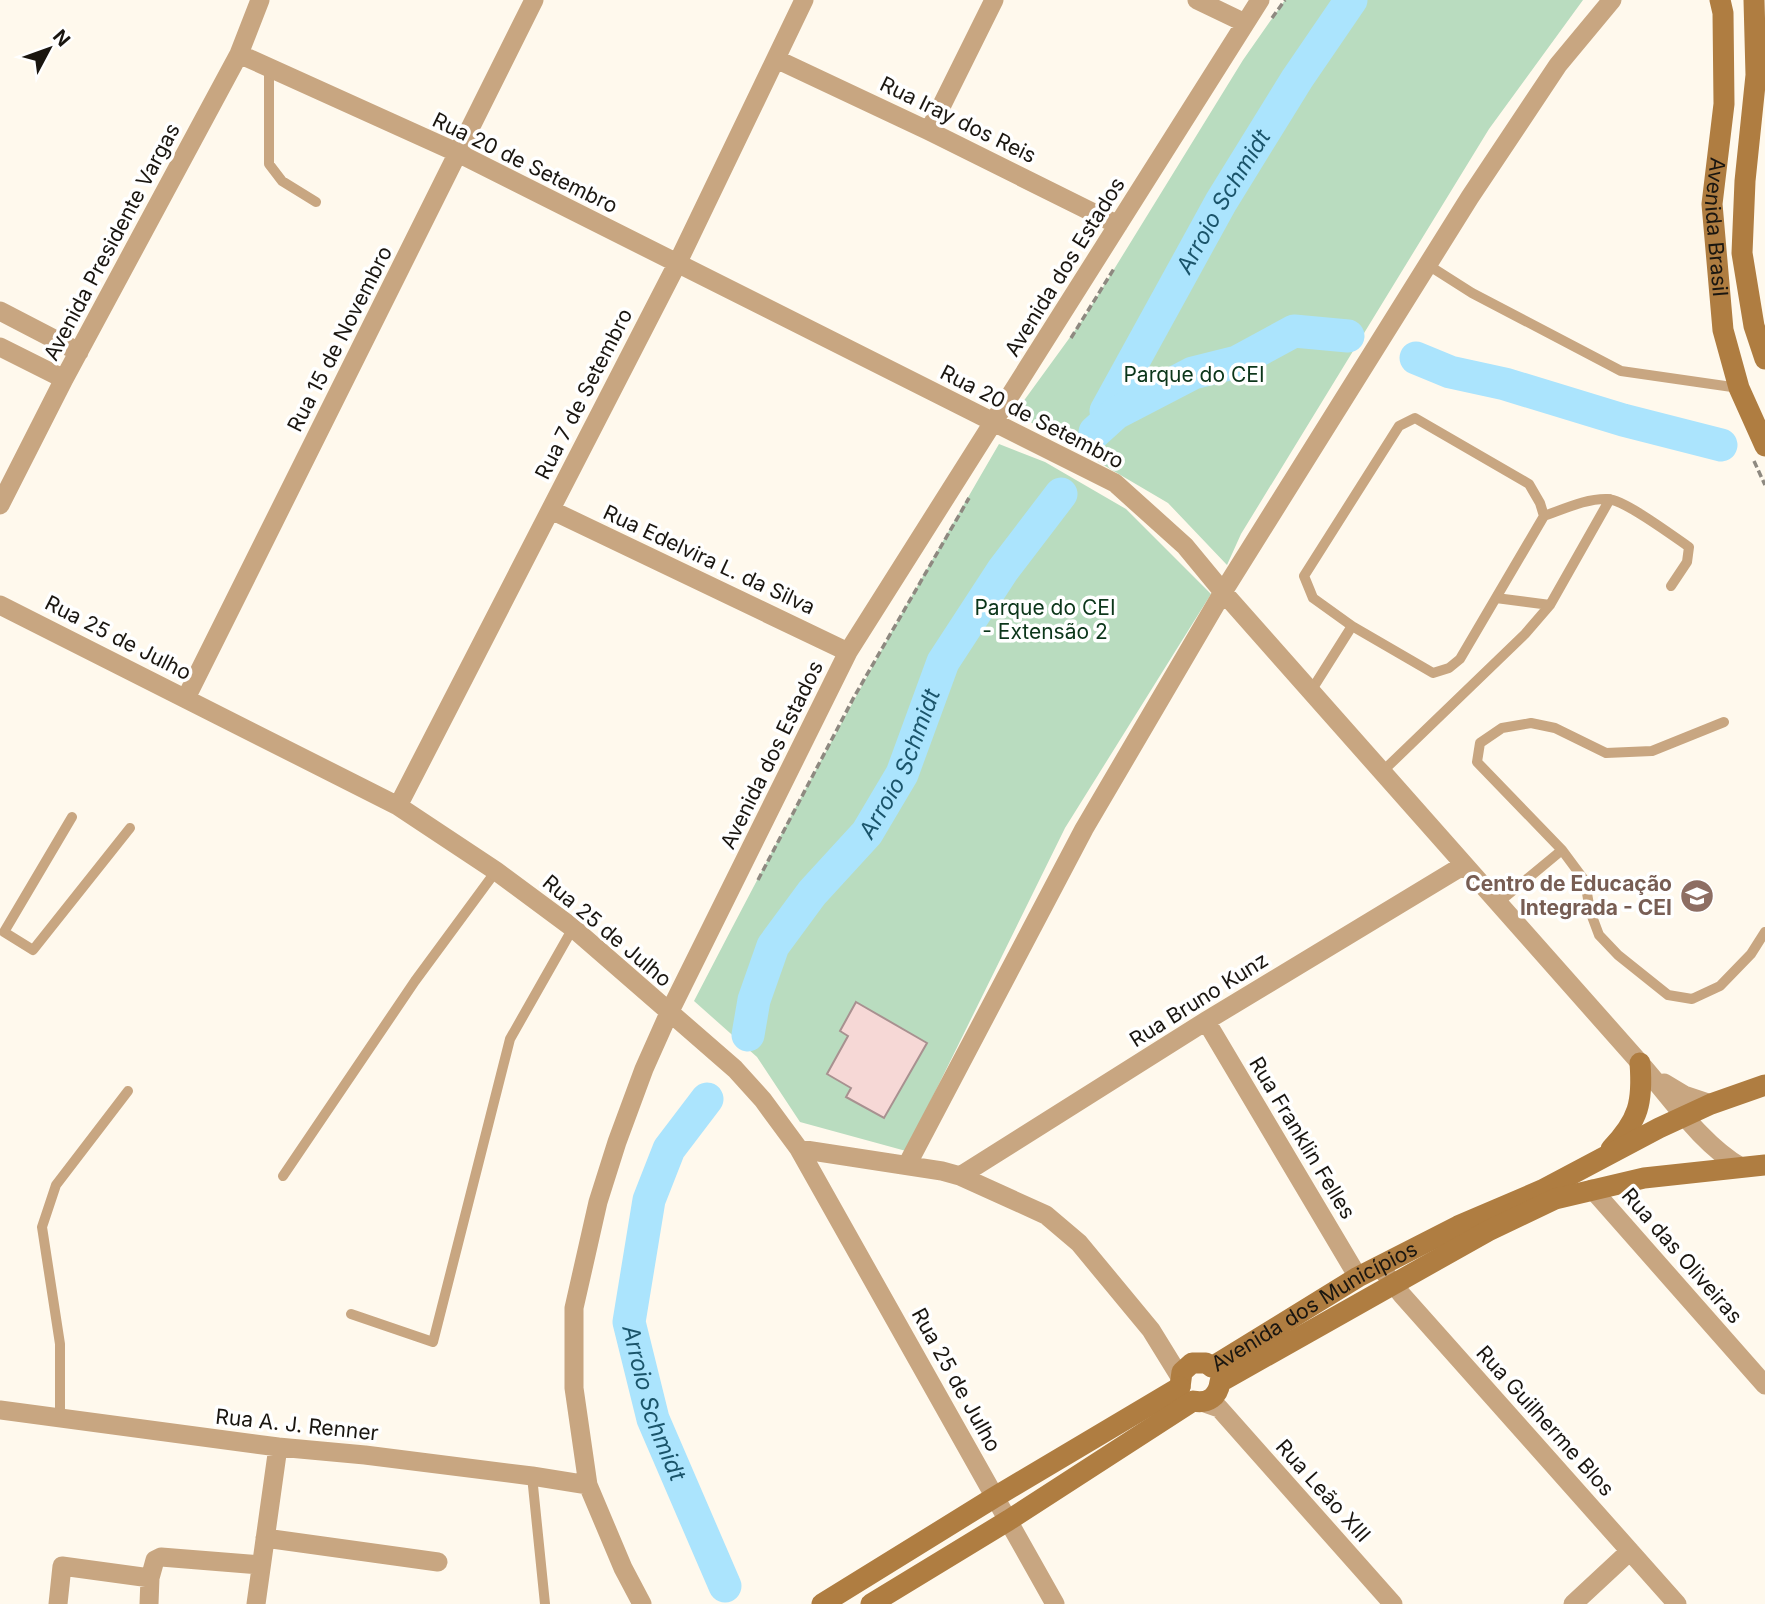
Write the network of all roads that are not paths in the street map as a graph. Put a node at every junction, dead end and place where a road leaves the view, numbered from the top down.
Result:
1 (260, 0) edge
2 (534, 0) edge
3 (804, 0) edge
4 (994, 0) edge
5 (1197, 0) edge
6 (1260, 0) edge
7 (1612, 0) edge
8 (1720, 0) edge
9 (1754, 0) edge
10 (1245, 23) junction
11 (239, 54) junction
12 (776, 59) junction
13 (269, 68) junction
14 (929, 131) junction
15 (458, 153) junction
16 (316, 202) dead end
17 (1118, 225) junction
18 (677, 264) junction
19 (1428, 265) junction
20 (0, 311) edge
21 (0, 347) edge
22 (79, 352) junction
23 (1765, 359) edge
24 (64, 379) junction
25 (1739, 388) junction
26 (995, 422) junction
27 (1765, 446) edge
28 (1611, 499) junction
29 (0, 505) edge
30 (551, 510) junction
31 (1544, 516) junction
32 (1671, 586) dead end
33 (1223, 592) junction
34 (1496, 598) junction
35 (0, 605) edge
36 (1550, 605) junction
37 (1352, 626) junction
38 (848, 652) junction
39 (1311, 691) junction
40 (186, 698) junction
41 (1724, 722) dead end
42 (1382, 771) junction
43 (398, 806) junction
44 (72, 817) dead end
45 (130, 828) dead end
46 (1562, 850) junction
47 (1464, 865) junction
48 (496, 871) junction
49 (1498, 903) junction
50 (573, 928) junction
51 (1765, 932) edge
52 (1, 934) edge
53 (669, 1013) junction
54 (1206, 1021) junction
55 (1640, 1062) junction
56 (1765, 1086) edge
57 (128, 1091) dead end
58 (1711, 1104) junction
59 (1686, 1116) junction
60 (799, 1149) junction
61 (1605, 1156) junction
62 (907, 1165) junction
63 (1765, 1165) edge
64 (1741, 1167) junction
65 (960, 1176) junction
66 (283, 1177) dead end
67 (1592, 1189) junction
68 (1380, 1266) junction
69 (1359, 1278) junction
70 (1393, 1284) junction
71 (351, 1314) dead end
72 (1765, 1385) edge
73 (1202, 1387) junction
74 (0, 1410) edge
75 (60, 1418) junction
76 (278, 1447) junction
77 (532, 1476) junction
78 (588, 1485) junction
79 (995, 1497) junction
80 (1009, 1520) junction
81 (265, 1538) junction
82 (1630, 1551) junction
83 (438, 1562) dead end
84 (261, 1565) junction
85 (150, 1578) junction
86 (1391, 1603) edge
87 (58, 1604) edge
88 (149, 1604) edge
89 (256, 1604) edge
90 (545, 1604) edge
91 (642, 1604) edge
92 (822, 1604) edge
93 (871, 1604) edge
94 (1055, 1604) edge
95 (1573, 1604) edge
96 (1677, 1604) edge

1 - 11 street, Avenida Presidente Vargas
2 - 15 street, Rua 15 de Novembro
3 - 12 street, Rua 7 de Setembro
4 - 14 street
5 - 10 street
6 - 10 street, Avenida dos Estados
7 - 19 street
8 - 25 main road, Avenida Brasil
9 - 23 main road, Avenida Brasil
10 - 17 street, Avenida dos Estados
11 - 13 street, Rua 20 de Setembro
11 - 22 street, Avenida Presidente Vargas
12 - 14 street, Rua Iray dos Reis
12 - 18 street, Rua 7 de Setembro
13 - 15 street, Rua 20 de Setembro
13 - 16 lane
14 - 17 street, Rua Iray dos Reis
15 - 18 street, Rua 20 de Setembro
15 - 40 street, Rua 15 de Novembro
17 - 26 street, Avenida dos Estados
18 - 26 street, Rua 20 de Setembro
18 - 30 street, Rua 7 de Setembro
19 - 25 lane
19 - 33 street
20 - 22 street
21 - 24 street
22 - 24 street, Avenida Presidente Vargas
24 - 29 street, Avenida Presidente Vargas
25 - 27 main road, Avenida Brasil
26 - 33 street, Rua 20 de Setembro
26 - 38 street, Avenida dos Estados
28 - 31 lane
28 - 32 lane
28 - 36 lane
30 - 38 street, Rua Edelvira L. da Silva
30 - 43 street, Rua 7 de Setembro
31 - 34 lane
31 - 37 lane
33 - 39 street, Rua 20 de Setembro
33 - 62 street
34 - 36 lane
34 - 37 lane
35 - 40 street, Rua 25 de Julho
36 - 42 lane
37 - 39 lane
38 - 53 street, Avenida dos Estados
39 - 42 street, Rua 20 de Setembro
40 - 43 street, Rua 25 de Julho
41 - 46 lane
42 - 47 street, Rua 20 de Setembro
43 - 48 street, Rua 25 de Julho
44 - 52 lane
45 - 52 lane
46 - 49 lane
46 - 51 lane
47 - 49 street, Rua 20 de Setembro
47 - 54 street, Rua Bruno Kunz
48 - 50 street, Rua 25 de Julho
48 - 66 lane
49 - 55 street, Rua 20 de Setembro
50 - 53 street, Rua 25 de Julho
50 - 71 lane
53 - 60 street, Rua 25 de Julho
53 - 78 street, Avenida dos Estados
54 - 65 street, Rua Bruno Kunz
54 - 69 street, Rua Franklin Felles
55 - 58 street
55 - 59 street, Rua 20 de Setembro
55 - 61 main road
56 - 58 main road, Avenida dos Municípios
57 - 75 lane
58 - 59 main road, Avenida dos Municípios
59 - 61 main road, Avenida dos Municípios
59 - 64 street, Rua 20 de Setembro
60 - 62 street, Rua Leão XIII
60 - 79 street, Rua 25 de Julho
61 - 68 main road, Avenida dos Municípios
62 - 65 street, Rua Leão XIII
63 - 64 main road, Avenida dos Municípios
64 - 67 main road, Avenida dos Municípios
65 - 73 street, Rua Leão XIII
67 - 70 main road, Avenida dos Municípios
67 - 72 street, Rua das Oliveiras
68 - 69 main road, Avenida dos Municípios
68 - 70 street, Rua Guilherme Blos
69 - 73 main road, Avenida dos Municípios
70 - 73 main road, Avenida dos Municípios
70 - 82 street, Rua Guilherme Blos
73 - 79 main road, Avenida dos Municípios
73 - 80 main road, Avenida dos Municípios
73 - 86 street, Rua Leão XIII
74 - 75 street, Rua A. J. Renner
75 - 76 street, Rua A. J. Renner
76 - 77 street, Rua A. J. Renner
76 - 81 street
77 - 78 street, Rua A. J. Renner
77 - 90 lane
78 - 91 street, Avenida dos Estados
79 - 80 street, Rua 25 de Julho
79 - 92 main road, Avenida dos Municípios
80 - 93 main road, Avenida dos Municípios
80 - 94 street, Rua 25 de Julho
81 - 83 street
81 - 84 street
82 - 95 street
82 - 96 street, Rua Guilherme Blos
84 - 85 street
84 - 89 street
85 - 87 street
85 - 88 street

